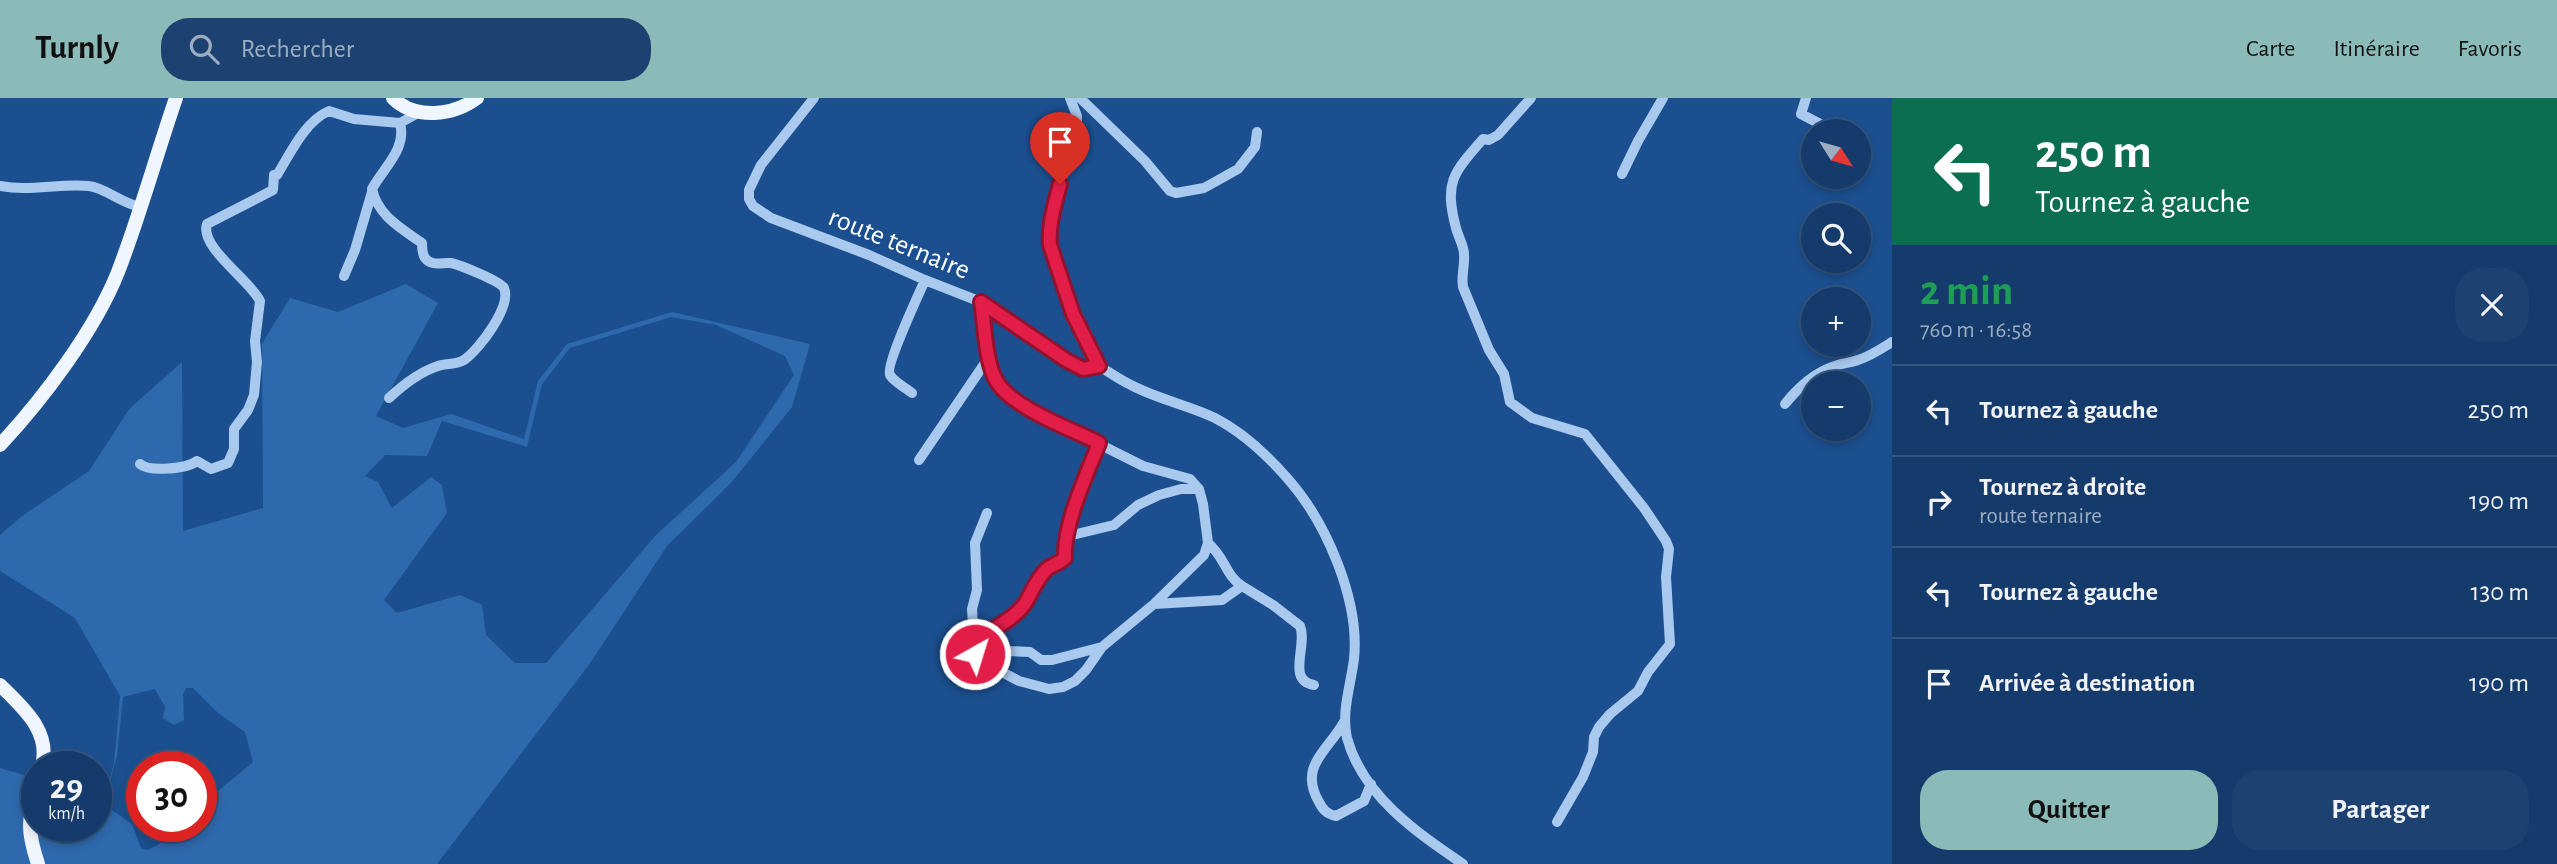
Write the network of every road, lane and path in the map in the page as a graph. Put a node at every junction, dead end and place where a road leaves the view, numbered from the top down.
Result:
1 (176, 98) edge
2 (393, 98) edge
3 (477, 98) edge
4 (814, 98) edge
5 (1070, 98) edge
6 (1080, 98) edge
7 (1531, 98) edge
8 (1663, 98) edge
9 (1806, 98) edge
10 (418, 113) junction
11 (1811, 119) edge
12 (400, 123) junction
13 (1257, 132) dead end
14 (1622, 174) dead end
15 (0, 186) edge
16 (372, 189) junction
17 (141, 207) junction
18 (344, 276) dead end
19 (925, 280) junction
20 (981, 302) junction
21 (1892, 342) edge
22 (989, 357) junction
23 (1099, 366) junction
24 (912, 393) dead end
25 (389, 398) dead end
26 (1785, 404) dead end
27 (1099, 443) junction
28 (0, 445) edge
29 (919, 460) dead end
30 (140, 464) dead end
31 (1199, 489) junction
32 (987, 513) dead end
33 (1068, 536) junction
34 (1209, 543) junction
35 (1242, 586) junction
36 (1154, 604) junction
37 (977, 641) junction
38 (1102, 647) junction
39 (960, 650) dead end
40 (0, 685) edge
41 (1314, 685) dead end
42 (1344, 722) junction
43 (45, 751) edge
44 (1371, 784) junction
45 (1556, 822) dead end
46 (31, 842) edge
47 (38, 864) edge
48 (1463, 864) edge

1 - 17 main road
2 - 10 main road
3 - 10 main road
4 - 19 street, route ternaire
5 - 23 street
6 - 13 street
7 - 45 street
8 - 14 street
9 - 11 street
10 - 12 street
12 - 16 street
12 - 30 street
15 - 17 street
16 - 18 street
16 - 25 street
17 - 28 main road
19 - 20 street, route ternaire
19 - 24 street
20 - 22 street
20 - 23 street, route ternaire
21 - 26 street
22 - 27 street
22 - 29 street
23 - 42 street, route ternaire
27 - 31 street
27 - 33 street
31 - 33 street
31 - 34 street
32 - 37 street
33 - 37 street
34 - 35 street
34 - 36 street
35 - 36 street
35 - 41 street
36 - 38 street
37 - 38 street
37 - 38 street
37 - 39 street
40 - 43 main road
42 - 44 street, route ternaire
42 - 44 street
44 - 48 street, route ternaire
46 - 47 main road

